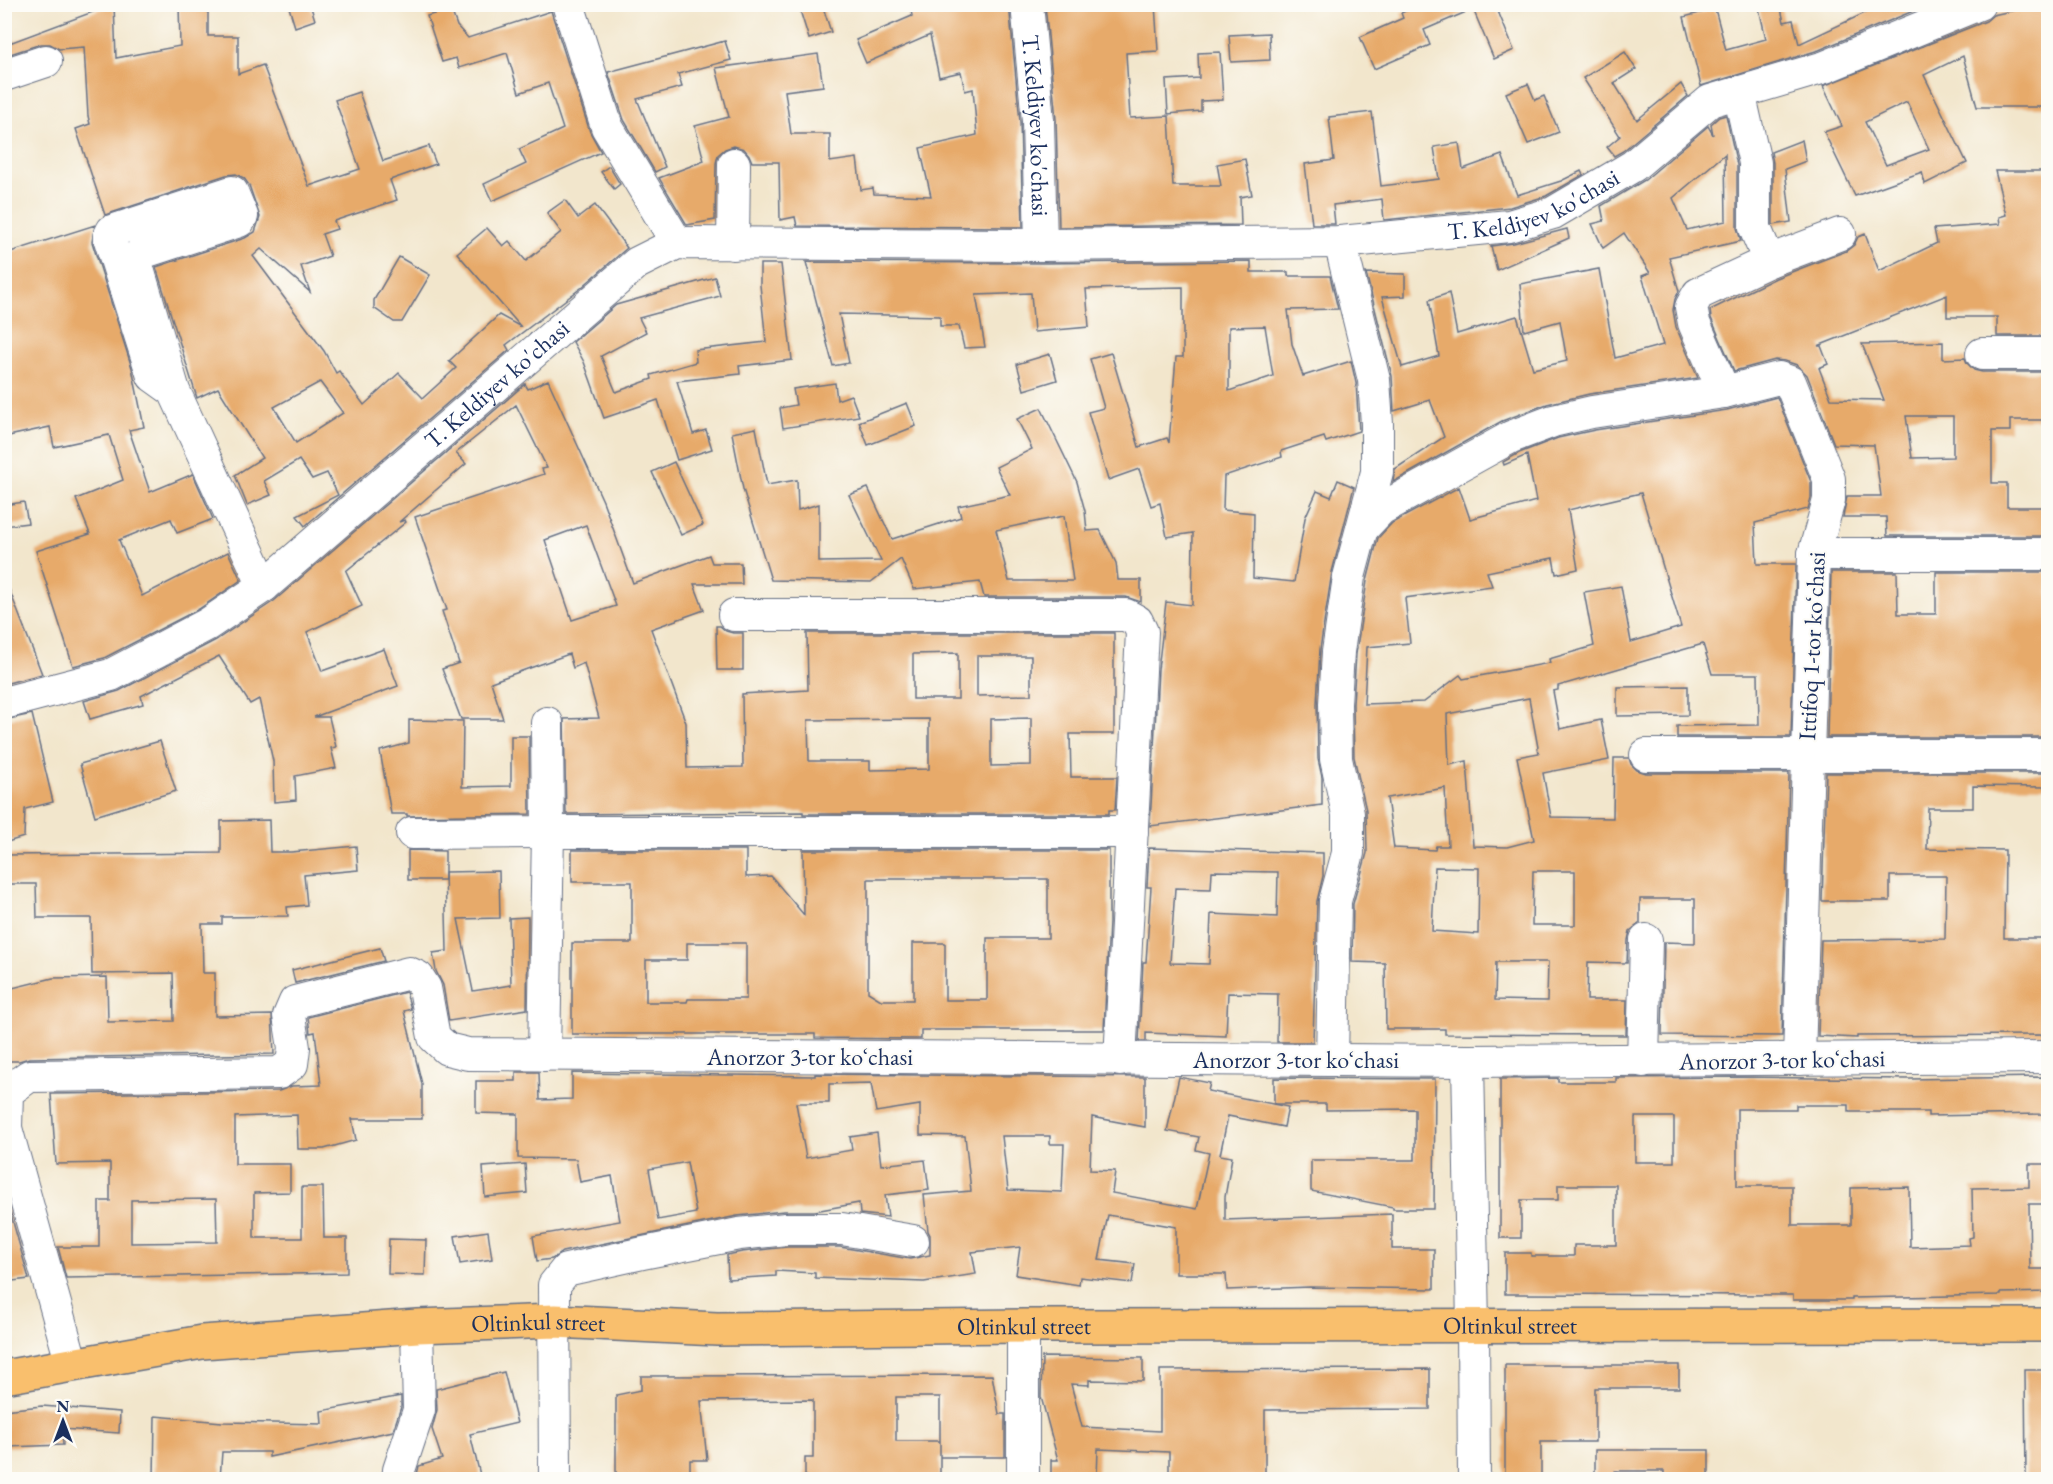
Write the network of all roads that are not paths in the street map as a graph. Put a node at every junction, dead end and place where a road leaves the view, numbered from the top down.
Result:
1 (568, 4) edge
2 (1027, 4) edge
3 (1979, 4) edge
4 (46, 62) dead end
5 (4, 75) edge
6 (1739, 92) junction
7 (735, 164) dead end
8 (1840, 234) dead end
9 (1340, 242) junction
10 (677, 243) junction
11 (733, 243) junction
12 (1041, 245) junction
13 (1769, 261) junction
14 (1982, 354) dead end
15 (2049, 354) edge
16 (174, 391) junction
17 (1724, 392) junction
18 (1362, 529) junction
19 (1814, 554) junction
20 (2049, 554) edge
21 (264, 585) junction
22 (735, 615) dead end
23 (4, 703) edge
24 (548, 723) dead end
25 (1646, 755) dead end
26 (1807, 755) junction
27 (2049, 755) edge
28 (548, 832) junction
29 (1132, 832) junction
30 (412, 833) dead end
31 (1646, 940) dead end
32 (544, 1055) junction
33 (2049, 1057) edge
34 (1799, 1059) junction
35 (1120, 1060) junction
36 (1332, 1060) junction
37 (1468, 1061) junction
38 (1643, 1061) junction
39 (913, 1241) dead end
40 (555, 1321) junction
41 (2049, 1325) edge
42 (417, 1326) junction
43 (1023, 1326) junction
44 (1473, 1326) junction
45 (72, 1365) junction
46 (4, 1377) edge
47 (398, 1479) edge
48 (555, 1479) edge
49 (1023, 1479) edge
50 (1474, 1479) edge

1 - 10 street
2 - 12 street, T. Keldiyev ko'chasi
3 - 6 street, T. Keldiyev ko'chasi
4 - 5 street
6 - 9 street, T. Keldiyev ko'chasi
6 - 13 street
7 - 11 street
8 - 13 street
9 - 12 street, T. Keldiyev ko'chasi
9 - 18 street
10 - 11 street, T. Keldiyev ko'chasi
10 - 21 street, T. Keldiyev ko'chasi
11 - 12 street, T. Keldiyev ko'chasi
13 - 17 street
14 - 15 street
16 - 16 street
16 - 21 street
17 - 18 street, Ittifoq 1-tor koʻchasi
17 - 19 street, Ittifoq 1-tor koʻchasi
18 - 36 street
19 - 20 street
19 - 26 street, Ittifoq 1-tor koʻchasi
21 - 23 street, T. Keldiyev ko'chasi
22 - 29 street
24 - 28 street
25 - 26 street
26 - 27 street
26 - 34 street, Ittifoq 1-tor koʻchasi
28 - 29 street
28 - 30 street
28 - 32 street
29 - 35 street
31 - 38 street
32 - 35 street, Anorzor 3-tor koʻchasi
32 - 45 street, Anorzor 3-tor koʻchasi
33 - 34 street, Anorzor 3-tor koʻchasi
34 - 38 street, Anorzor 3-tor koʻchasi
35 - 36 street, Anorzor 3-tor koʻchasi
36 - 37 street, Anorzor 3-tor koʻchasi
37 - 38 street, Anorzor 3-tor koʻchasi
37 - 44 street
39 - 40 street
40 - 42 main road, Oltinkul street
40 - 43 main road, Oltinkul street
40 - 48 street
41 - 44 main road, Oltinkul street
42 - 45 main road, Oltinkul street
42 - 47 street
43 - 44 main road, Oltinkul street
43 - 49 street
44 - 50 street
45 - 46 main road, Oltinkul street

